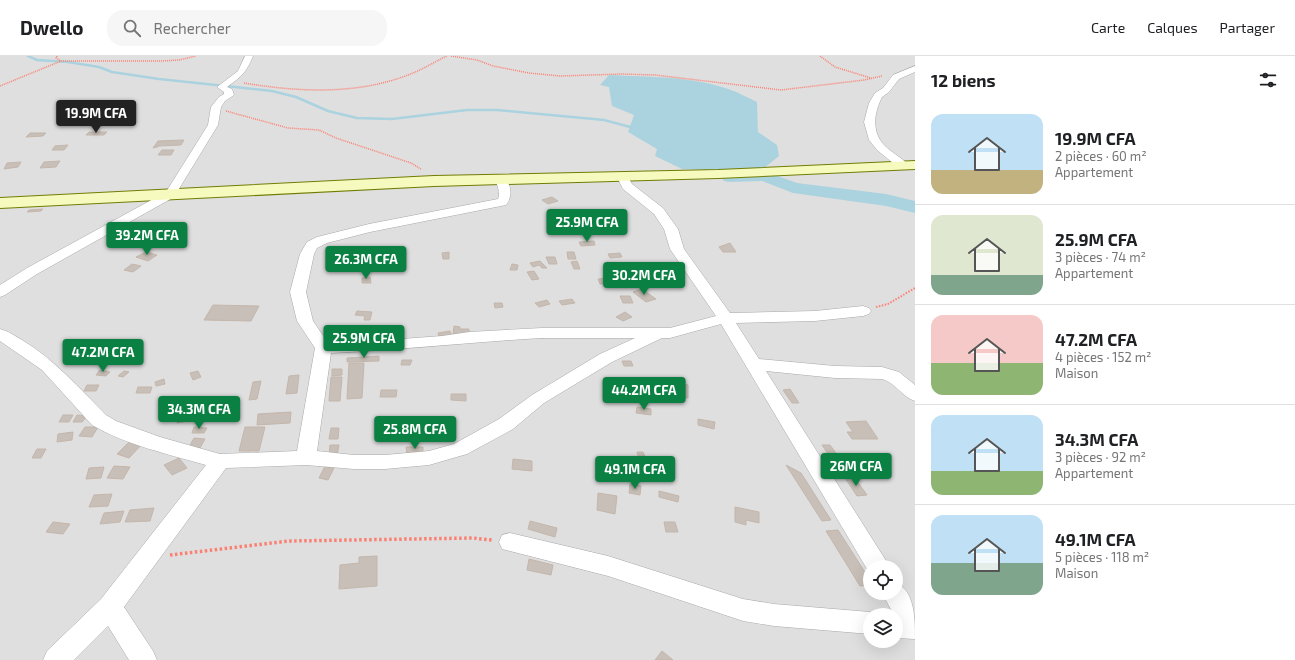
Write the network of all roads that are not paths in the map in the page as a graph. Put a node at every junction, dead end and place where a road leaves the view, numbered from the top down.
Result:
1 (249, 56) edge
2 (910, 70) edge
3 (909, 165) edge
4 (623, 177) junction
5 (501, 179) junction
6 (170, 194) junction
7 (0, 203) edge
8 (0, 292) edge
9 (863, 311) road end
10 (725, 318) junction
11 (659, 333) junction
12 (0, 334) edge
13 (323, 348) junction
14 (754, 364) junction
15 (915, 395) edge
16 (306, 458) junction
17 (220, 461) junction
18 (510, 542) road end
19 (874, 560) edge
20 (898, 600) edge
21 (110, 607) junction
22 (863, 622) edge
23 (903, 626) edge
24 (915, 627) edge
25 (56, 660) edge
26 (144, 660) edge

1 - 6 street
2 - 3 street
3 - 4 street
4 - 5 street
4 - 10 street
5 - 6 street
5 - 13 street
6 - 7 street
6 - 8 street
9 - 10 street
10 - 11 street
10 - 14 street
11 - 13 street
11 - 16 street
12 - 17 street
13 - 16 street
14 - 15 street
14 - 19 street
16 - 17 street
17 - 21 street
18 - 22 street
20 - 24 street
21 - 25 street
21 - 26 street
23 - 24 street

